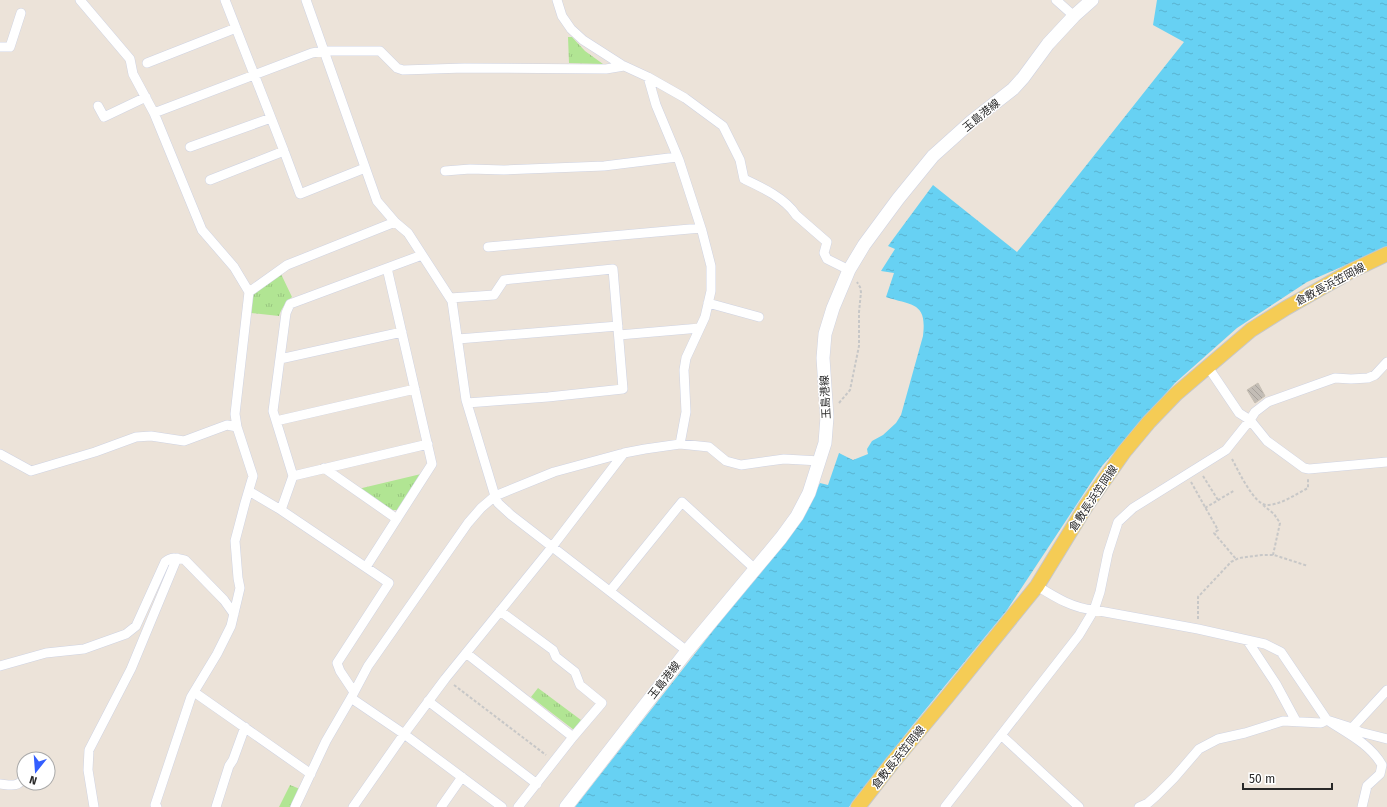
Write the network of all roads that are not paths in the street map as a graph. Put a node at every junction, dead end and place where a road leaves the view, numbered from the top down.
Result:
1 (80, 0) edge
2 (225, 0) edge
3 (306, 0) edge
4 (557, 0) edge
5 (1056, 0) edge
6 (1092, 0) edge
7 (21, 13) dead end
8 (1074, 16) junction
9 (236, 28) junction
10 (0, 47) edge
11 (324, 51) junction
12 (147, 63) dead end
13 (624, 66) junction
14 (254, 75) junction
15 (648, 77) junction
16 (146, 97) junction
17 (98, 106) dead end
18 (154, 113) junction
19 (271, 118) junction
20 (190, 147) dead end
21 (284, 151) junction
22 (677, 157) junction
23 (365, 168) junction
24 (445, 171) dead end
25 (210, 180) dead end
26 (395, 222) junction
27 (701, 228) junction
28 (488, 247) dead end
29 (1387, 254) edge
30 (422, 255) junction
31 (387, 268) junction
32 (849, 270) junction
33 (249, 292) junction
34 (450, 298) junction
35 (708, 303) junction
36 (758, 317) dead end
37 (700, 328) junction
38 (618, 330) junction
39 (402, 332) junction
40 (458, 340) junction
41 (280, 359) junction
42 (1387, 362) edge
43 (1208, 367) junction
44 (415, 389) junction
45 (466, 402) junction
46 (1250, 420) junction
47 (276, 421) junction
48 (237, 427) junction
49 (428, 444) junction
50 (680, 444) junction
51 (624, 453) junction
52 (0, 454) edge
53 (820, 461) junction
54 (1387, 462) edge
55 (324, 468) junction
56 (293, 476) junction
57 (249, 491) junction
58 (495, 496) junction
59 (281, 510) junction
60 (397, 518) junction
61 (552, 546) junction
62 (177, 558) junction
63 (366, 567) junction
64 (755, 569) junction
65 (1036, 586) junction
66 (610, 591) junction
67 (1094, 610) junction
68 (500, 611) junction
69 (234, 614) junction
70 (1247, 640) junction
71 (687, 651) junction
72 (466, 653) junction
73 (0, 666) edge
74 (1387, 690) edge
75 (194, 692) junction
76 (353, 695) junction
77 (428, 701) junction
78 (1296, 720) junction
79 (1327, 720) junction
80 (245, 727) junction
81 (1352, 728) junction
82 (404, 734) junction
83 (1001, 735) junction
84 (572, 737) junction
85 (1387, 739) edge
86 (311, 774) junction
87 (462, 777) junction
88 (0, 784) edge
89 (537, 784) junction
90 (16, 785) edge
91 (94, 807) edge
92 (157, 807) edge
93 (216, 807) edge
94 (295, 807) edge
95 (353, 807) edge
96 (442, 807) edge
97 (502, 807) edge
98 (518, 807) edge
99 (566, 807) edge
100 (858, 807) edge
101 (944, 807) edge
102 (1079, 807) edge
103 (1139, 807) edge
104 (1362, 807) edge

1 - 16 street
2 - 9 street
3 - 11 street
4 - 13 street
5 - 8 street
6 - 8 main road, 玉島港線
7 - 10 street
8 - 32 main road, 玉島港線
9 - 12 street
9 - 14 street
11 - 13 street
11 - 14 street
11 - 23 street
13 - 15 street
14 - 18 street
14 - 19 street
15 - 22 street
15 - 32 street
16 - 17 street
16 - 18 street
18 - 33 street
19 - 20 street
19 - 21 street
21 - 23 street
21 - 25 street
22 - 24 street
22 - 27 street
23 - 26 street
26 - 30 street
26 - 33 street
27 - 28 street
27 - 35 street
29 - 43 main road, 倉敷長浜笠岡線
30 - 31 street
30 - 34 street
31 - 39 street
31 - 41 street
32 - 53 main road, 玉島港線
33 - 48 street
34 - 38 street
34 - 40 street
35 - 36 street
35 - 37 street
37 - 38 street
37 - 50 street
38 - 40 street
38 - 45 street
39 - 41 street
39 - 44 street
40 - 45 street
41 - 47 street
42 - 46 street
43 - 46 street
43 - 65 main road, 倉敷長浜笠岡線
44 - 47 street
44 - 49 street
45 - 58 street
46 - 54 street
46 - 67 street
47 - 56 street
48 - 52 street
48 - 57 street
49 - 55 street
49 - 60 street
50 - 51 street
50 - 53 street
51 - 58 street
51 - 61 street
53 - 64 main road, 玉島港線
55 - 56 street
55 - 60 street
56 - 59 street
57 - 59 street
57 - 69 street
58 - 61 street
58 - 76 street
59 - 63 street
60 - 63 street
61 - 66 street
61 - 68 street
62 - 69 street
62 - 73 street
62 - 91 street
63 - 76 street
64 - 66 street
64 - 71 main road, 玉島港線
65 - 67 street
65 - 100 main road, 倉敷長浜笠岡線
66 - 71 street
67 - 70 street
67 - 83 street
68 - 72 street
68 - 84 street
69 - 75 street
70 - 78 street
70 - 79 street
71 - 99 main road, 玉島港線
72 - 77 street
72 - 84 street
74 - 81 street
75 - 80 street
75 - 92 street
76 - 82 street
76 - 86 street
77 - 82 street
77 - 89 street
78 - 79 street
78 - 103 street
79 - 81 street
79 - 104 street
80 - 86 street
80 - 93 street
81 - 85 street
82 - 87 street
82 - 95 street
83 - 101 street
83 - 102 street
84 - 89 street
86 - 94 street
87 - 96 street
87 - 97 street
88 - 90 street
89 - 98 street

